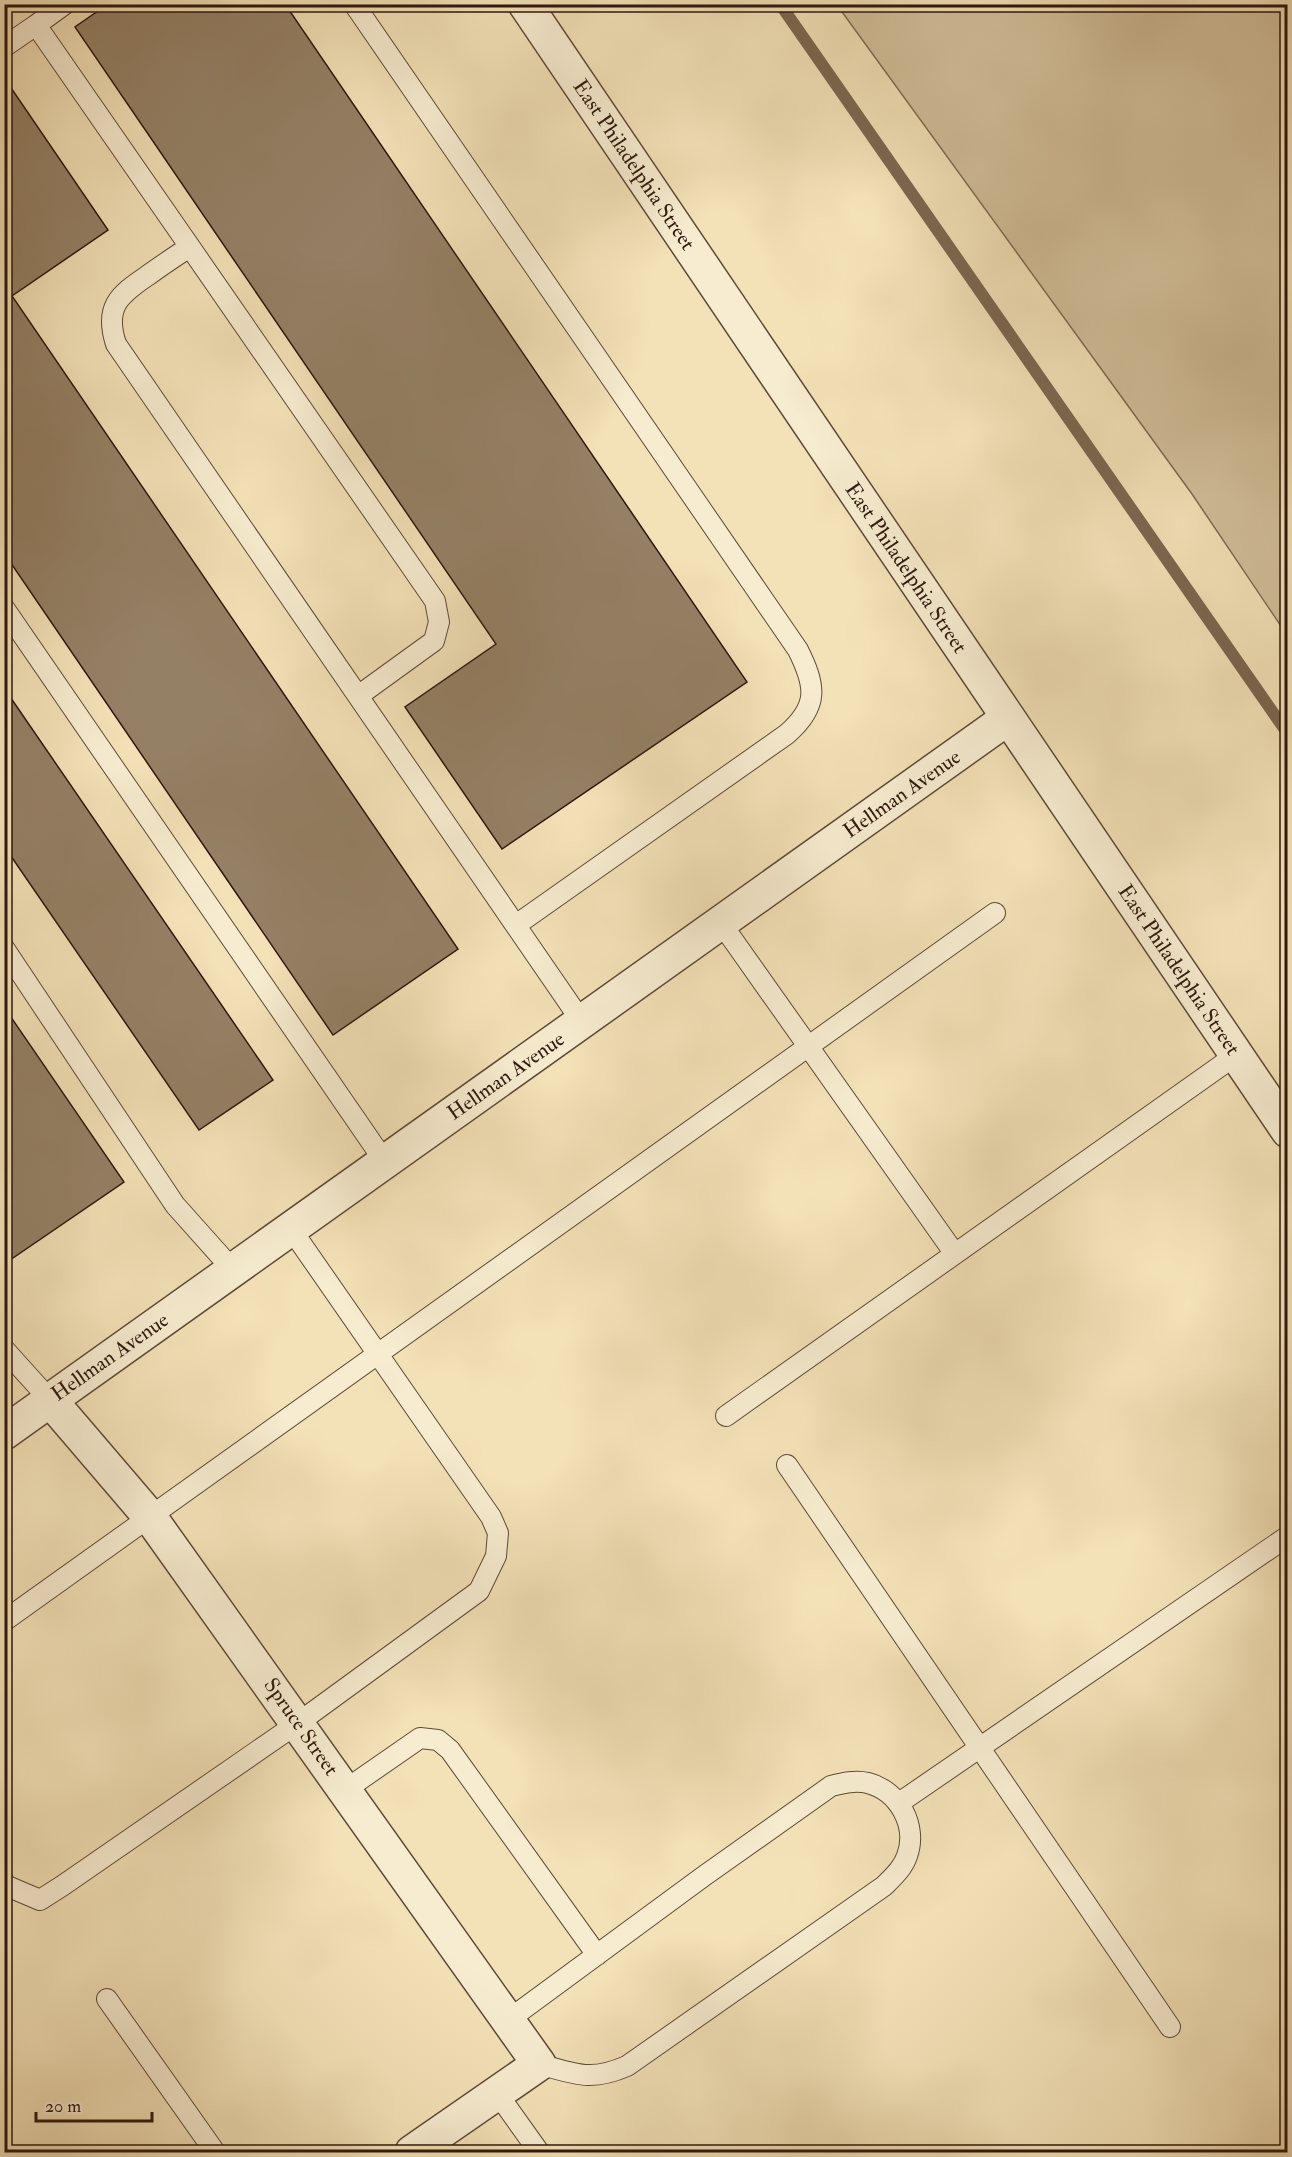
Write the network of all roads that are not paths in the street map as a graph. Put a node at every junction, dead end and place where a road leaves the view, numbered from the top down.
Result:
1 (65, 4) edge
2 (354, 4) edge
3 (525, 4) edge
4 (36, 25) junction
5 (4, 47) edge
6 (189, 247) junction
7 (4, 608) edge
8 (358, 696) junction
9 (1008, 718) junction
10 (995, 913) dead end
11 (721, 923) junction
12 (516, 926) junction
13 (4, 948) edge
14 (582, 1022) junction
15 (808, 1046) junction
16 (1236, 1055) junction
17 (1287, 1131) edge
18 (385, 1162) junction
19 (291, 1229) junction
20 (955, 1254) junction
21 (233, 1270) junction
22 (4, 1349) edge
23 (378, 1354) junction
24 (50, 1401) junction
25 (726, 1416) dead end
26 (4, 1433) edge
27 (787, 1465) dead end
28 (150, 1517) junction
29 (1287, 1536) edge
30 (4, 1621) edge
31 (298, 1723) junction
32 (980, 1748) junction
33 (345, 1790) junction
34 (899, 1803) junction
35 (4, 1882) edge
36 (597, 1955) junction
37 (107, 1999) dead end
38 (507, 2021) junction
39 (1170, 2027) dead end
40 (539, 2064) junction
41 (497, 2093) junction
42 (215, 2152) edge
43 (412, 2152) edge
44 (539, 2152) edge

1 - 4 lane
2 - 12 lane
3 - 9 street, East Philadelphia Street
4 - 5 lane
4 - 6 lane
6 - 8 lane
6 - 8 lane
7 - 18 lane
8 - 12 lane
9 - 11 street, Hellman Avenue
9 - 16 street, East Philadelphia Street
10 - 15 lane
11 - 14 street, Hellman Avenue
11 - 15 lane
12 - 14 lane
13 - 21 lane
14 - 18 street, Hellman Avenue
15 - 20 lane
15 - 23 lane
16 - 17 street, East Philadelphia Street
16 - 20 lane
18 - 19 street, Hellman Avenue
19 - 21 street, Hellman Avenue
19 - 23 lane
20 - 25 lane
21 - 24 street, Hellman Avenue
22 - 24 lane
23 - 28 lane
23 - 31 lane
24 - 26 street, Hellman Avenue
24 - 28 street, Spruce Street
27 - 32 lane
28 - 30 lane
28 - 31 street, Spruce Street
29 - 32 lane
31 - 33 street, Spruce Street
31 - 35 lane
32 - 34 lane
32 - 39 lane
33 - 36 lane
33 - 38 street, Spruce Street
34 - 36 lane
34 - 40 lane
36 - 38 lane
37 - 42 lane
38 - 40 street, Spruce Street
40 - 41 street
41 - 43 street
41 - 44 lane

